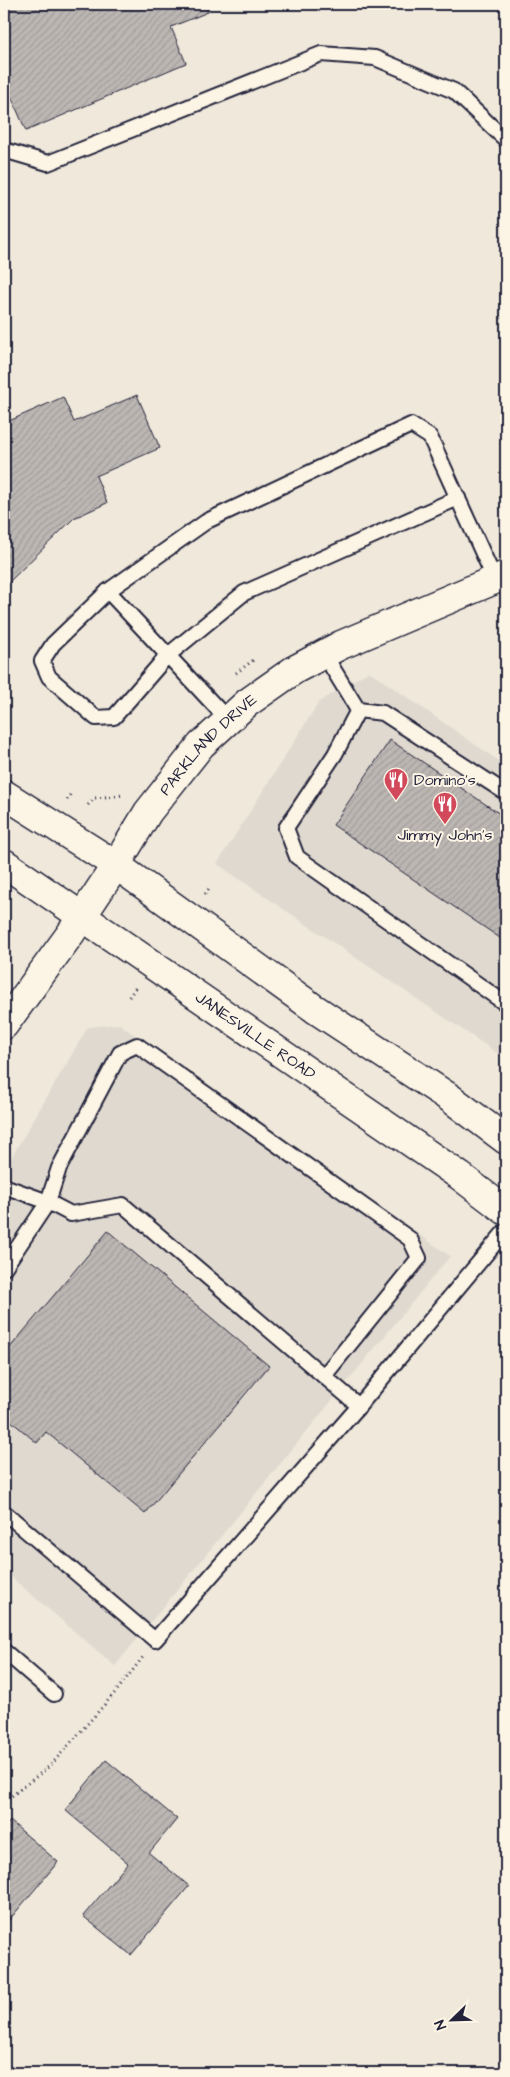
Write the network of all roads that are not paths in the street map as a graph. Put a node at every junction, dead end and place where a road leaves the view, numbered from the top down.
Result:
1 (506, 140) edge
2 (4, 150) edge
3 (458, 498) junction
4 (501, 578) edge
5 (108, 591) junction
6 (324, 654) junction
7 (167, 656) junction
8 (358, 710) junction
9 (228, 720) junction
10 (506, 793) edge
11 (4, 794) edge
12 (4, 863) edge
13 (116, 865) junction
14 (82, 916) junction
15 (506, 1004) edge
16 (4, 1025) edge
17 (506, 1140) edge
18 (4, 1186) edge
19 (48, 1202) junction
20 (506, 1211) edge
21 (506, 1230) edge
22 (4, 1268) edge
23 (324, 1376) junction
24 (359, 1406) junction
25 (4, 1512) edge
26 (4, 1652) edge
27 (54, 1694) dead end

1 - 2 lane
3 - 4 lane
3 - 5 lane
3 - 7 lane
4 - 6 main road, PARKLAND DRIVE
5 - 7 lane
5 - 7 lane
6 - 8 lane
6 - 9 main road, PARKLAND DRIVE
7 - 9 lane
8 - 10 lane
8 - 15 lane
9 - 13 main road, PARKLAND DRIVE
11 - 13 main road
12 - 14 main road, JANESVILLE ROAD
13 - 14 main road, PARKLAND DRIVE
13 - 17 main road
14 - 16 main road, PARKLAND DRIVE
14 - 20 main road, JANESVILLE ROAD
18 - 19 lane
19 - 22 lane
19 - 23 lane
19 - 23 lane
21 - 24 lane
23 - 24 lane
24 - 25 lane
26 - 27 lane

